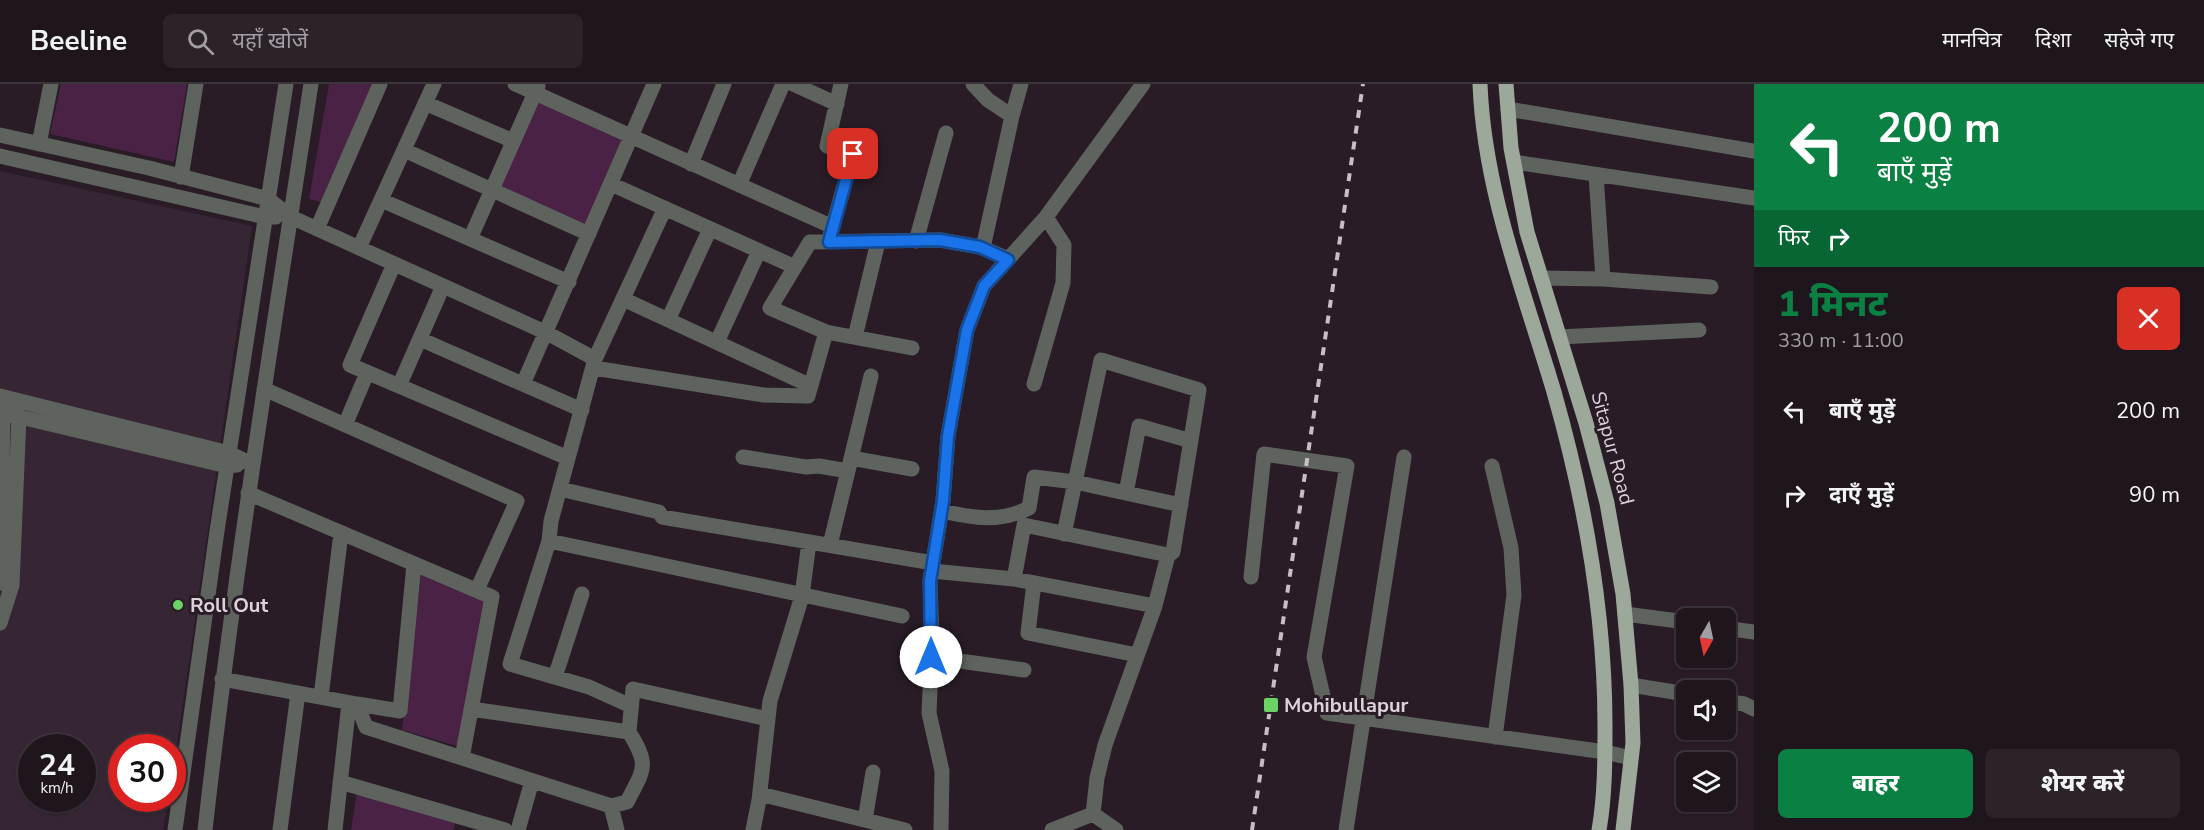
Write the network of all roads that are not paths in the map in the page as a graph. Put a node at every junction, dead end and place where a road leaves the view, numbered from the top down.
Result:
1 (51, 84) edge
2 (196, 84) edge
3 (286, 84) edge
4 (311, 84) edge
5 (380, 84) edge
6 (434, 84) edge
7 (515, 84) edge
8 (724, 84) edge
9 (783, 84) edge
10 (793, 84) edge
11 (841, 84) edge
12 (973, 84) edge
13 (1021, 84) edge
14 (1143, 84) edge
15 (1480, 84) edge
16 (1506, 84) edge
17 (650, 86) edge
18 (537, 88) edge
19 (425, 103) junction
20 (837, 104) junction
21 (1508, 109) junction
22 (1012, 116) junction
23 (946, 133) dead end
24 (0, 135) edge
25 (631, 138) junction
26 (513, 141) junction
27 (39, 144) junction
28 (404, 150) junction
29 (1754, 151) edge
30 (0, 156) edge
31 (1514, 162) junction
32 (691, 164) junction
33 (1596, 174) junction
34 (181, 177) junction
35 (611, 184) junction
36 (739, 185) junction
37 (492, 190) junction
38 (1754, 198) edge
39 (268, 199) junction
40 (381, 200) junction
41 (664, 208) junction
42 (265, 217) junction
43 (291, 217) junction
44 (1046, 217) junction
45 (317, 229) junction
46 (710, 229) junction
47 (589, 234) junction
48 (831, 234) junction
49 (470, 239) junction
50 (916, 241) junction
51 (878, 242) junction
52 (359, 248) junction
53 (983, 248) junction
54 (759, 251) junction
55 (1008, 260) junction
56 (394, 264) junction
57 (795, 267) junction
58 (1541, 278) junction
59 (1603, 279) junction
60 (569, 282) junction
61 (443, 286) junction
62 (1711, 287) dead end
63 (623, 299) junction
64 (668, 320) junction
65 (1699, 330) dead end
66 (826, 332) junction
67 (547, 333) junction
68 (855, 337) junction
69 (1559, 337) junction
70 (420, 339) junction
71 (717, 342) junction
72 (912, 348) dead end
73 (594, 364) junction
74 (367, 373) junction
75 (871, 376) dead end
76 (523, 384) junction
77 (1034, 384) dead end
78 (811, 386) junction
79 (399, 387) junction
80 (264, 389) junction
81 (7, 398) edge
82 (582, 410) junction
83 (2, 412) edge
84 (19, 416) junction
85 (345, 425) junction
86 (1191, 441) junction
87 (743, 457) dead end
88 (1404, 457) dead end
89 (568, 458) junction
90 (228, 459) junction
91 (252, 464) junction
92 (849, 464) junction
93 (1492, 466) dead end
94 (912, 469) dead end
95 (1075, 482) junction
96 (560, 489) junction
97 (248, 493) junction
98 (1126, 493) junction
99 (1181, 505) junction
100 (942, 511) junction
101 (341, 533) junction
102 (1064, 534) junction
103 (549, 541) junction
104 (5, 542) edge
105 (809, 542) junction
106 (830, 545) junction
107 (1168, 555) junction
108 (414, 564) junction
109 (933, 567) junction
110 (1251, 577) dead end
111 (1014, 579) junction
112 (0, 583) edge
113 (1034, 583) junction
114 (477, 590) junction
115 (582, 594) dead end
116 (802, 596) junction
117 (1155, 606) junction
118 (1625, 614) junction
119 (902, 615) dead end
120 (1676, 621) edge
121 (0, 623) edge
122 (1736, 630) edge
123 (1754, 632) edge
124 (1137, 655) junction
125 (931, 657) junction
126 (1024, 670) dead end
127 (555, 677) junction
128 (222, 680) junction
129 (1631, 685) junction
130 (1676, 692) edge
131 (298, 693) junction
132 (321, 698) junction
133 (353, 703) junction
134 (1736, 703) edge
135 (631, 706) junction
136 (471, 709) junction
137 (1754, 709) edge
138 (1364, 718) junction
139 (768, 719) junction
140 (629, 732) junction
141 (1495, 737) junction
142 (1605, 752) junction
143 (462, 758) junction
144 (1631, 758) junction
145 (873, 772) dead end
146 (532, 781) junction
147 (340, 782) junction
148 (760, 794) junction
149 (611, 806) junction
150 (1093, 814) junction
151 (865, 820) junction
152 (464, 824) edge
153 (282, 829) edge
154 (175, 830) edge
155 (205, 830) edge
156 (335, 830) edge
157 (505, 830) edge
158 (518, 830) edge
159 (617, 830) edge
160 (753, 830) edge
161 (905, 830) edge
162 (941, 830) edge
163 (1052, 830) edge
164 (1116, 830) edge
165 (1346, 830) edge
166 (1599, 830) edge
167 (1623, 830) edge

1 - 27 street
2 - 34 street
3 - 39 street
4 - 43 street
5 - 45 street
6 - 19 street
7 - 18 street
8 - 32 street
9 - 36 street
10 - 20 street
11 - 20 street
12 - 22 street
13 - 22 street
14 - 44 street
15 - 142 main road
16 - 21 main road, Sitapur Road
17 - 25 street
18 - 25 street
18 - 26 street
19 - 26 street
19 - 28 street
20 - 48 street
21 - 29 street
21 - 31 main road, Sitapur Road
22 - 53 street
23 - 50 street
24 - 27 street
25 - 32 street
25 - 35 street
26 - 37 street
27 - 34 street
28 - 37 street
28 - 40 street
30 - 42 street
31 - 33 street
31 - 58 main road, Sitapur Road
32 - 36 street
33 - 38 street
33 - 59 street
34 - 39 street
35 - 41 street
35 - 47 street
36 - 48 street
37 - 47 street
37 - 49 street
39 - 42 street
39 - 43 street
40 - 49 street
40 - 52 street
41 - 46 street
41 - 63 street
42 - 43 street
42 - 90 street
43 - 45 street
43 - 80 street
44 - 55 street
44 - 77 street
45 - 52 street
46 - 54 street
46 - 64 street
47 - 60 street
48 - 51 street
48 - 57 street
49 - 60 street
50 - 51 street
50 - 53 street
51 - 68 street
52 - 56 street
53 - 55 street
54 - 57 street
54 - 71 street
55 - 100 street
56 - 61 street
56 - 74 street
57 - 66 street
58 - 59 street
58 - 69 main road, Sitapur Road
59 - 62 street
60 - 67 street
61 - 67 street
61 - 70 street
63 - 64 street
63 - 73 street
64 - 71 street
65 - 69 street
66 - 68 street
66 - 78 street
67 - 73 street
67 - 76 street
68 - 72 street
69 - 118 main road, Sitapur Road
70 - 76 street
70 - 79 street
71 - 78 street
73 - 78 street
73 - 82 street
74 - 79 street
74 - 85 street
75 - 92 street
76 - 82 street
79 - 89 street
80 - 85 street
80 - 91 street
81 - 83 street
81 - 84 street
81 - 90 street
82 - 89 street
83 - 84 street
83 - 104 street
84 - 90 street
84 - 104 street
85 - 114 street
86 - 95 street
86 - 98 street
86 - 99 street
87 - 92 street
88 - 138 street
89 - 96 street
90 - 91 street
90 - 154 street
91 - 97 street
92 - 94 street
92 - 106 street
93 - 141 street
95 - 98 street
95 - 100 street
95 - 102 street
96 - 103 street
96 - 105 street
97 - 101 street
97 - 128 street
98 - 99 street
99 - 107 street
100 - 109 street
101 - 108 street
101 - 132 street
102 - 107 street
102 - 111 street
103 - 116 street
103 - 127 street
104 - 112 street
104 - 121 street
105 - 106 street
105 - 116 street
106 - 109 street
107 - 117 street
108 - 114 street
108 - 133 street
109 - 111 street
109 - 125 street
110 - 138 street
111 - 113 street
113 - 117 street
113 - 124 street
114 - 136 street
115 - 127 street
116 - 119 street
116 - 139 street
117 - 124 street
118 - 120 street
118 - 129 main road, Sitapur Road
122 - 123 street
124 - 150 street
125 - 126 street
125 - 162 street
127 - 135 street
128 - 131 street
128 - 155 street
129 - 130 street
129 - 144 main road, Sitapur Road
131 - 132 street
131 - 153 street
132 - 133 street
133 - 143 street
133 - 147 street
134 - 137 street
135 - 139 street
135 - 140 street
136 - 140 street
136 - 143 street
138 - 141 street
138 - 165 street
139 - 148 street
140 - 149 street
141 - 142 street
142 - 144 street
142 - 166 main road
143 - 146 street
144 - 167 main road, Sitapur Road
145 - 151 street
146 - 149 street
146 - 158 street
147 - 152 street
147 - 156 street
148 - 151 street
148 - 160 street
149 - 159 street
150 - 163 street
150 - 164 street
151 - 161 street
152 - 157 street

